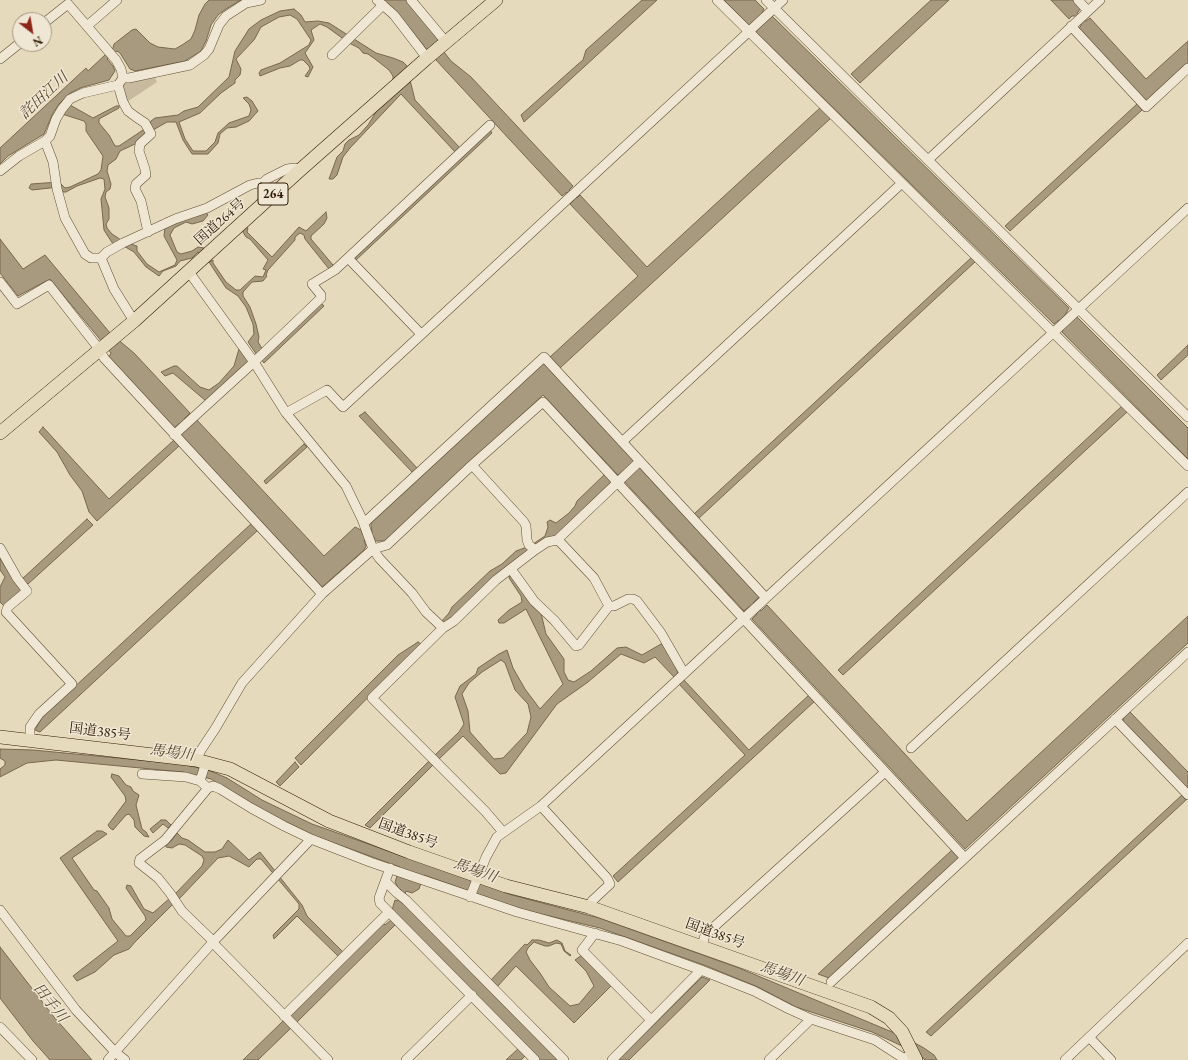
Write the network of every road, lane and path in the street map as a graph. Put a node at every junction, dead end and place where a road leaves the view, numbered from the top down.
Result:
1 (117, 0) edge
2 (260, 0) edge
3 (411, 0) edge
4 (496, 0) edge
5 (717, 0) edge
6 (766, 0) edge
7 (783, 0) edge
8 (1078, 0) edge
9 (1100, 0) edge
10 (246, 1) edge
11 (380, 3) edge
12 (774, 8) junction
13 (52, 17) edge
14 (1079, 19) junction
15 (87, 26) junction
16 (748, 33) junction
17 (12, 49) edge
18 (437, 50) junction
19 (332, 55) dead end
20 (0, 59) edge
21 (1188, 68) edge
22 (121, 81) junction
23 (490, 125) dead end
24 (45, 141) junction
25 (928, 160) junction
26 (0, 171) edge
27 (299, 171) junction
28 (263, 183) junction
29 (902, 184) junction
30 (268, 199) junction
31 (1188, 208) edge
32 (148, 232) junction
33 (101, 258) junction
34 (348, 258) junction
35 (189, 272) junction
36 (0, 282) edge
37 (1079, 308) junction
38 (134, 321) junction
39 (1057, 328) junction
40 (421, 334) junction
41 (100, 348) junction
42 (254, 362) junction
43 (286, 413) junction
44 (1188, 416) edge
45 (0, 433) edge
46 (174, 435) junction
47 (622, 442) junction
48 (640, 461) junction
49 (472, 465) junction
50 (1188, 466) edge
51 (618, 482) junction
52 (1188, 492) edge
53 (364, 523) junction
54 (557, 540) junction
55 (0, 548) edge
56 (532, 548) junction
57 (373, 549) junction
58 (511, 569) junction
59 (322, 594) junction
60 (766, 598) junction
61 (609, 606) junction
62 (743, 619) junction
63 (442, 628) junction
64 (1188, 652) edge
65 (684, 673) junction
66 (1120, 715) junction
67 (0, 737) edge
68 (30, 740) junction
69 (911, 748) dead end
70 (202, 763) junction
71 (885, 772) junction
72 (142, 774) dead end
73 (200, 780) junction
74 (208, 788) junction
75 (1188, 795) edge
76 (541, 806) junction
77 (503, 832) junction
78 (311, 839) junction
79 (965, 858) junction
80 (393, 870) junction
81 (477, 878) junction
82 (386, 882) junction
83 (470, 896) junction
84 (589, 906) junction
85 (0, 910) edge
86 (389, 912) junction
87 (595, 933) junction
88 (213, 942) junction
89 (1188, 943) edge
90 (702, 946) junction
91 (701, 970) junction
92 (831, 982) dead end
93 (472, 995) junction
94 (284, 1016) junction
95 (811, 1019) junction
96 (651, 1020) junction
97 (0, 1027) edge
98 (1089, 1037) junction
99 (112, 1056) edge
100 (916, 1058) edge
101 (531, 1059) edge
102 (32, 1060) edge
103 (125, 1060) edge
104 (328, 1060) edge
105 (406, 1060) edge
106 (564, 1060) edge
107 (612, 1060) edge
108 (769, 1060) edge
109 (1065, 1060) edge
110 (1111, 1060) edge

1 - 15 street
2 - 10 street
3 - 18 street
4 - 18 highway, 国道264号 / 264
5 - 16 street
6 - 12 street
7 - 12 street
8 - 14 street
9 - 14 street
10 - 22 street
11 - 18 street
11 - 19 street
12 - 16 street
12 - 25 street
13 - 15 street
14 - 21 street
14 - 25 street
15 - 22 street
16 - 29 street
16 - 40 street
17 - 20 street
18 - 27 highway, 国道264号 / 264
22 - 24 street
22 - 32 street
23 - 34 street
24 - 26 street
24 - 33 street
25 - 37 street
27 - 28 street
27 - 30 highway, 国道264号 / 264
28 - 30 street
28 - 32 street
29 - 39 street
29 - 47 street
30 - 35 highway, 国道264号 / 264
31 - 37 street
32 - 33 street
33 - 38 street
34 - 40 street
34 - 42 street
35 - 38 highway, 国道264号 / 264
35 - 42 street
36 - 41 street
37 - 39 street
37 - 44 street
38 - 41 highway, 国道264号 / 264
39 - 50 street
39 - 60 street
40 - 43 street
41 - 45 highway, 国道264号 / 264
41 - 46 street
42 - 43 street
42 - 46 street
43 - 53 street
46 - 59 street
47 - 48 street
47 - 53 street
48 - 51 street
48 - 60 street
49 - 51 street
49 - 56 street
49 - 57 street
51 - 54 street
51 - 62 street
52 - 69 street
53 - 57 street
54 - 56 street
54 - 61 street
55 - 68 street
56 - 58 street
57 - 59 street
57 - 63 street
58 - 61 street
58 - 63 street
59 - 70 street
60 - 62 street
61 - 65 street
62 - 65 street
62 - 71 street
63 - 77 street
64 - 66 street
65 - 76 street
66 - 75 street
66 - 79 street
67 - 68 highway, 国道385号
68 - 70 highway, 国道385号
70 - 73 street
70 - 81 highway, 国道385号
71 - 79 street
71 - 90 street
72 - 73 street
73 - 74 street
74 - 78 street
74 - 88 street
76 - 77 street
76 - 84 street
77 - 81 street
78 - 80 street
78 - 88 street
79 - 92 street
80 - 82 street
80 - 83 street
81 - 83 street
81 - 84 highway, 国道385号
82 - 86 street
82 - 106 street
83 - 87 street
84 - 90 highway, 国道385号
85 - 99 street
86 - 93 street
86 - 94 street
87 - 91 street
87 - 96 street
88 - 94 street
88 - 99 street
89 - 98 street
90 - 100 highway, 国道385号
91 - 95 street
91 - 96 street
93 - 101 street
93 - 105 street
94 - 104 street
95 - 100 street
95 - 108 street
96 - 107 street
97 - 102 street
98 - 109 street
98 - 110 street
99 - 103 street

